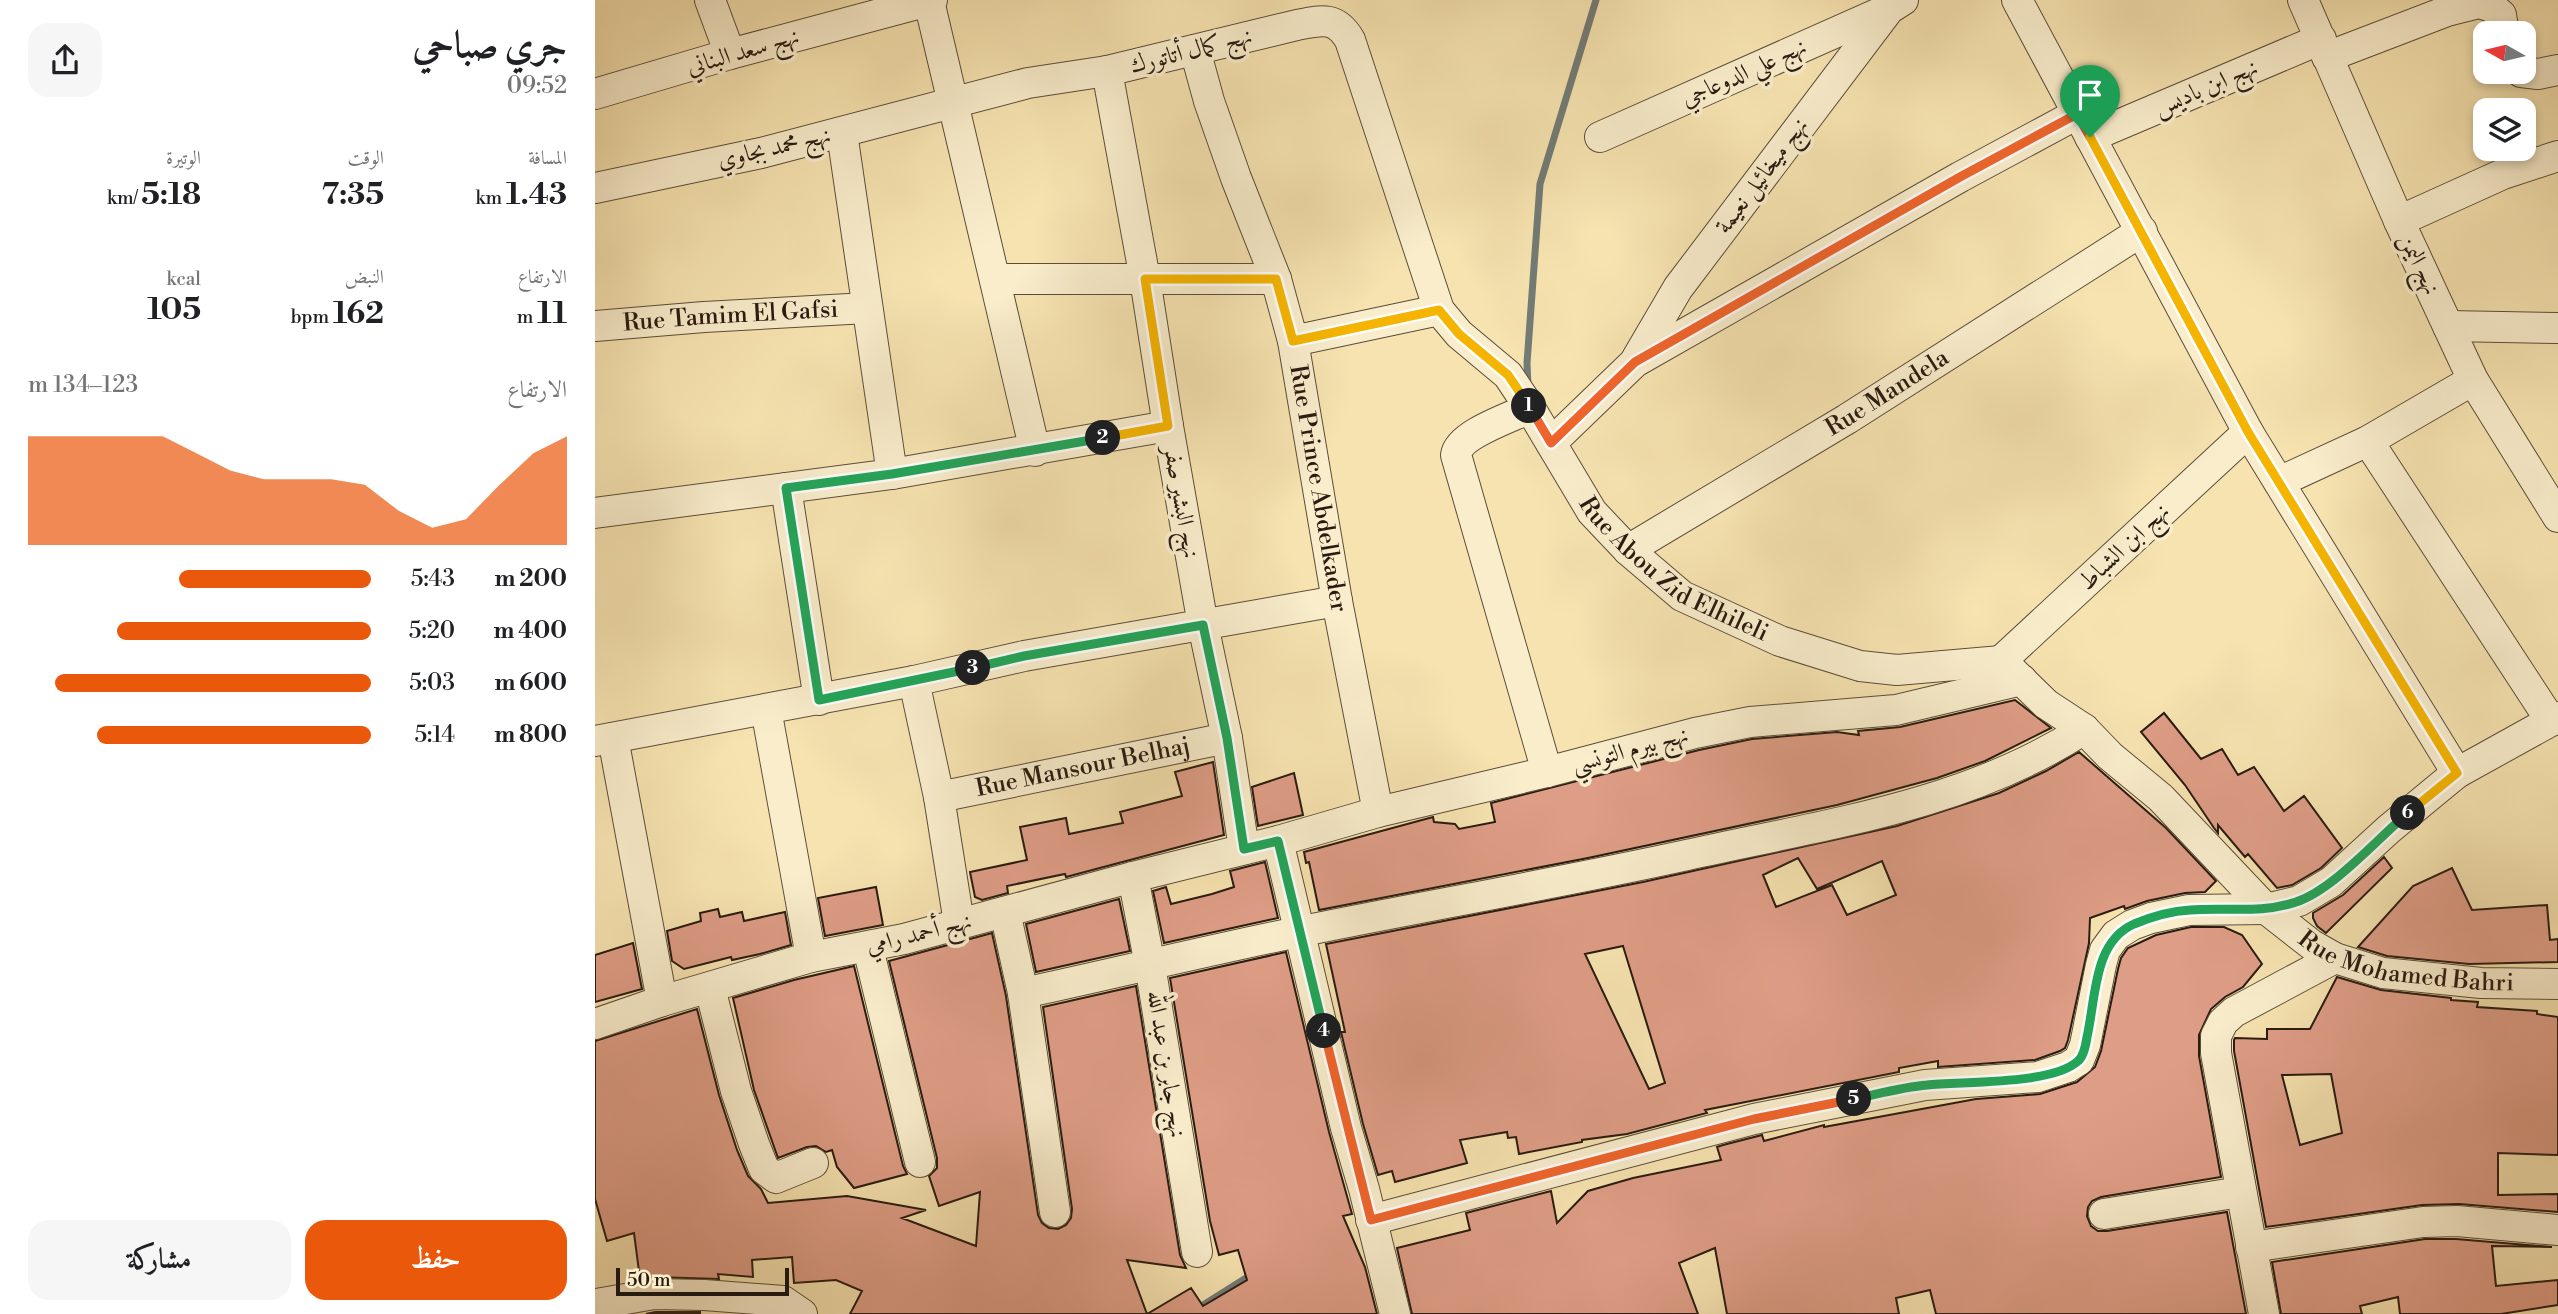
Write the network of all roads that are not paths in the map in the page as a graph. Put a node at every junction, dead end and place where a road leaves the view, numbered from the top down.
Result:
1 (710, 0) edge
2 (2017, 0) edge
3 (2303, 0) edge
4 (919, 2) edge
5 (1896, 4) edge
6 (2502, 21) edge
7 (2324, 48) junction
8 (1195, 50) junction
9 (730, 54) junction
10 (2558, 70) edge
11 (1107, 71) junction
12 (2536, 74) edge
13 (595, 94) edge
14 (953, 104) junction
15 (2083, 126) junction
16 (842, 133) junction
17 (1599, 137) dead end
18 (2558, 156) edge
19 (595, 188) edge
20 (2399, 221) junction
21 (2143, 231) junction
22 (995, 279) junction
23 (1145, 279) junction
24 (1276, 279) junction
25 (867, 308) junction
26 (1439, 310) junction
27 (595, 326) edge
28 (2448, 326) junction
29 (2558, 328) edge
30 (1293, 341) junction
31 (1635, 362) junction
32 (2473, 380) junction
33 (1530, 408) junction
34 (1168, 426) junction
35 (2248, 432) junction
36 (2368, 441) junction
37 (1551, 443) junction
38 (1035, 451) junction
39 (892, 474) junction
40 (2279, 482) junction
41 (786, 488) junction
42 (595, 513) edge
43 (2558, 517) edge
44 (1628, 550) junction
45 (1337, 601) junction
46 (1203, 625) junction
47 (2011, 671) junction
48 (914, 681) junction
49 (819, 700) junction
50 (766, 709) junction
51 (2555, 719) edge
52 (2084, 729) junction
53 (1227, 738) junction
54 (604, 739) edge
55 (1547, 772) junction
56 (2457, 773) junction
57 (939, 797) junction
58 (1378, 812) junction
59 (1278, 841) junction
60 (1244, 849) junction
61 (1133, 877) junction
62 (2266, 909) junction
63 (1005, 912) junction
64 (959, 923) junction
65 (1300, 932) junction
66 (868, 947) junction
67 (811, 957) junction
68 (2335, 958) junction
69 (1150, 965) junction
70 (2558, 984) edge
71 (710, 988) junction
72 (1023, 993) junction
73 (662, 1001) junction
74 (595, 1024) edge
75 (920, 1162) dead end
76 (813, 1163) dead end
77 (2241, 1192) junction
78 (1055, 1212) dead end
79 (2104, 1214) dead end
80 (1371, 1220) junction
81 (2558, 1230) edge
82 (2251, 1247) junction
83 (1197, 1252) dead end
84 (597, 1301) edge
85 (802, 1314) edge
86 (1395, 1314) edge
87 (2264, 1314) edge

1 - 9 street
2 - 15 street
3 - 7 street, نهج اليمن
4 - 9 street, نهج سعد البناني
4 - 14 street
5 - 17 street, نهج علي الدوعاجي
5 - 31 street, نهج ميخائيل نعيمة
6 - 7 street, نهج ابن باديس
7 - 15 street, نهج ابن باديس
7 - 20 street, نهج اليمن
8 - 11 street, نهج كمال أتاتورك
8 - 24 street, Rue Prince Abdelkader
8 - 26 street, نهج كمال أتاتورك
9 - 13 street, نهج سعد البناني
10 - 12 street
11 - 14 street, نهج كمال أتاتورك
11 - 23 street, نهج البشير صفر
14 - 16 street, نهج محمد بجاوي
14 - 22 street
15 - 21 street
15 - 31 street, نهج ابن باديس
16 - 19 street, نهج محمد بجاوي
16 - 25 street
18 - 20 street
20 - 28 street, نهج اليمن
21 - 35 street
21 - 44 street, Rue Mandela
22 - 23 street
22 - 38 street
23 - 24 street
23 - 34 street, نهج البشير صفر
24 - 30 street, Rue Prince Abdelkader
25 - 27 street, Rue Tamim El Gafsi
25 - 39 street
26 - 30 street
26 - 33 street, Rue Abou Zid Elhileli
28 - 29 street
28 - 32 street, نهج اليمن
30 - 45 street, Rue Prince Abdelkader
31 - 37 street
32 - 36 street
32 - 43 street, نهج اليمن
33 - 37 street, Rue Abou Zid Elhileli
33 - 55 street
34 - 38 street
34 - 46 street, نهج البشير صفر
35 - 40 street
35 - 47 street, نهج ابن الشباط
36 - 40 street
36 - 51 street
37 - 44 street, Rue Abou Zid Elhileli
38 - 39 street
39 - 41 street
40 - 56 street
41 - 42 street
41 - 49 street
44 - 47 street, Rue Abou Zid Elhileli
45 - 46 street
45 - 58 street, Rue Prince Abdelkader
46 - 48 street
46 - 53 street, نهج البشير صفر
47 - 52 street, Rue Mohamed Bahri
47 - 55 street, نهج بيرم التونسي
48 - 49 street
48 - 57 street
49 - 50 street
50 - 54 street
50 - 67 street
51 - 56 street
52 - 62 street, Rue Mohamed Bahri
52 - 65 street
53 - 57 street, Rue Mansour Belhaj
53 - 60 street, نهج البشير صفر
54 - 73 street
55 - 58 street, نهج بيرم التونسي
56 - 62 street
57 - 64 street
58 - 59 street, نهج بيرم التونسي
59 - 60 street, نهج بيرم التونسي
59 - 65 street
60 - 61 street, نهج أحمد رامي
61 - 63 street, نهج أحمد رامي
61 - 69 street, نهج جابر بن عبد الله
62 - 68 street, Rue Mohamed Bahri
62 - 80 street
63 - 64 street, نهج أحمد رامي
63 - 72 street
64 - 66 street, نهج أحمد رامي
65 - 69 street
65 - 80 street
66 - 67 street, نهج أحمد رامي
66 - 75 street
67 - 71 street, نهج أحمد رامي
68 - 70 street, Rue Mohamed Bahri
68 - 77 street
69 - 72 street
69 - 83 street, نهج جابر بن عبد الله
71 - 73 street, نهج أحمد رامي
71 - 76 street
72 - 78 street
73 - 74 street, نهج أحمد رامي
77 - 79 street
77 - 82 street
80 - 86 street
81 - 82 street
82 - 87 street
84 - 85 street

